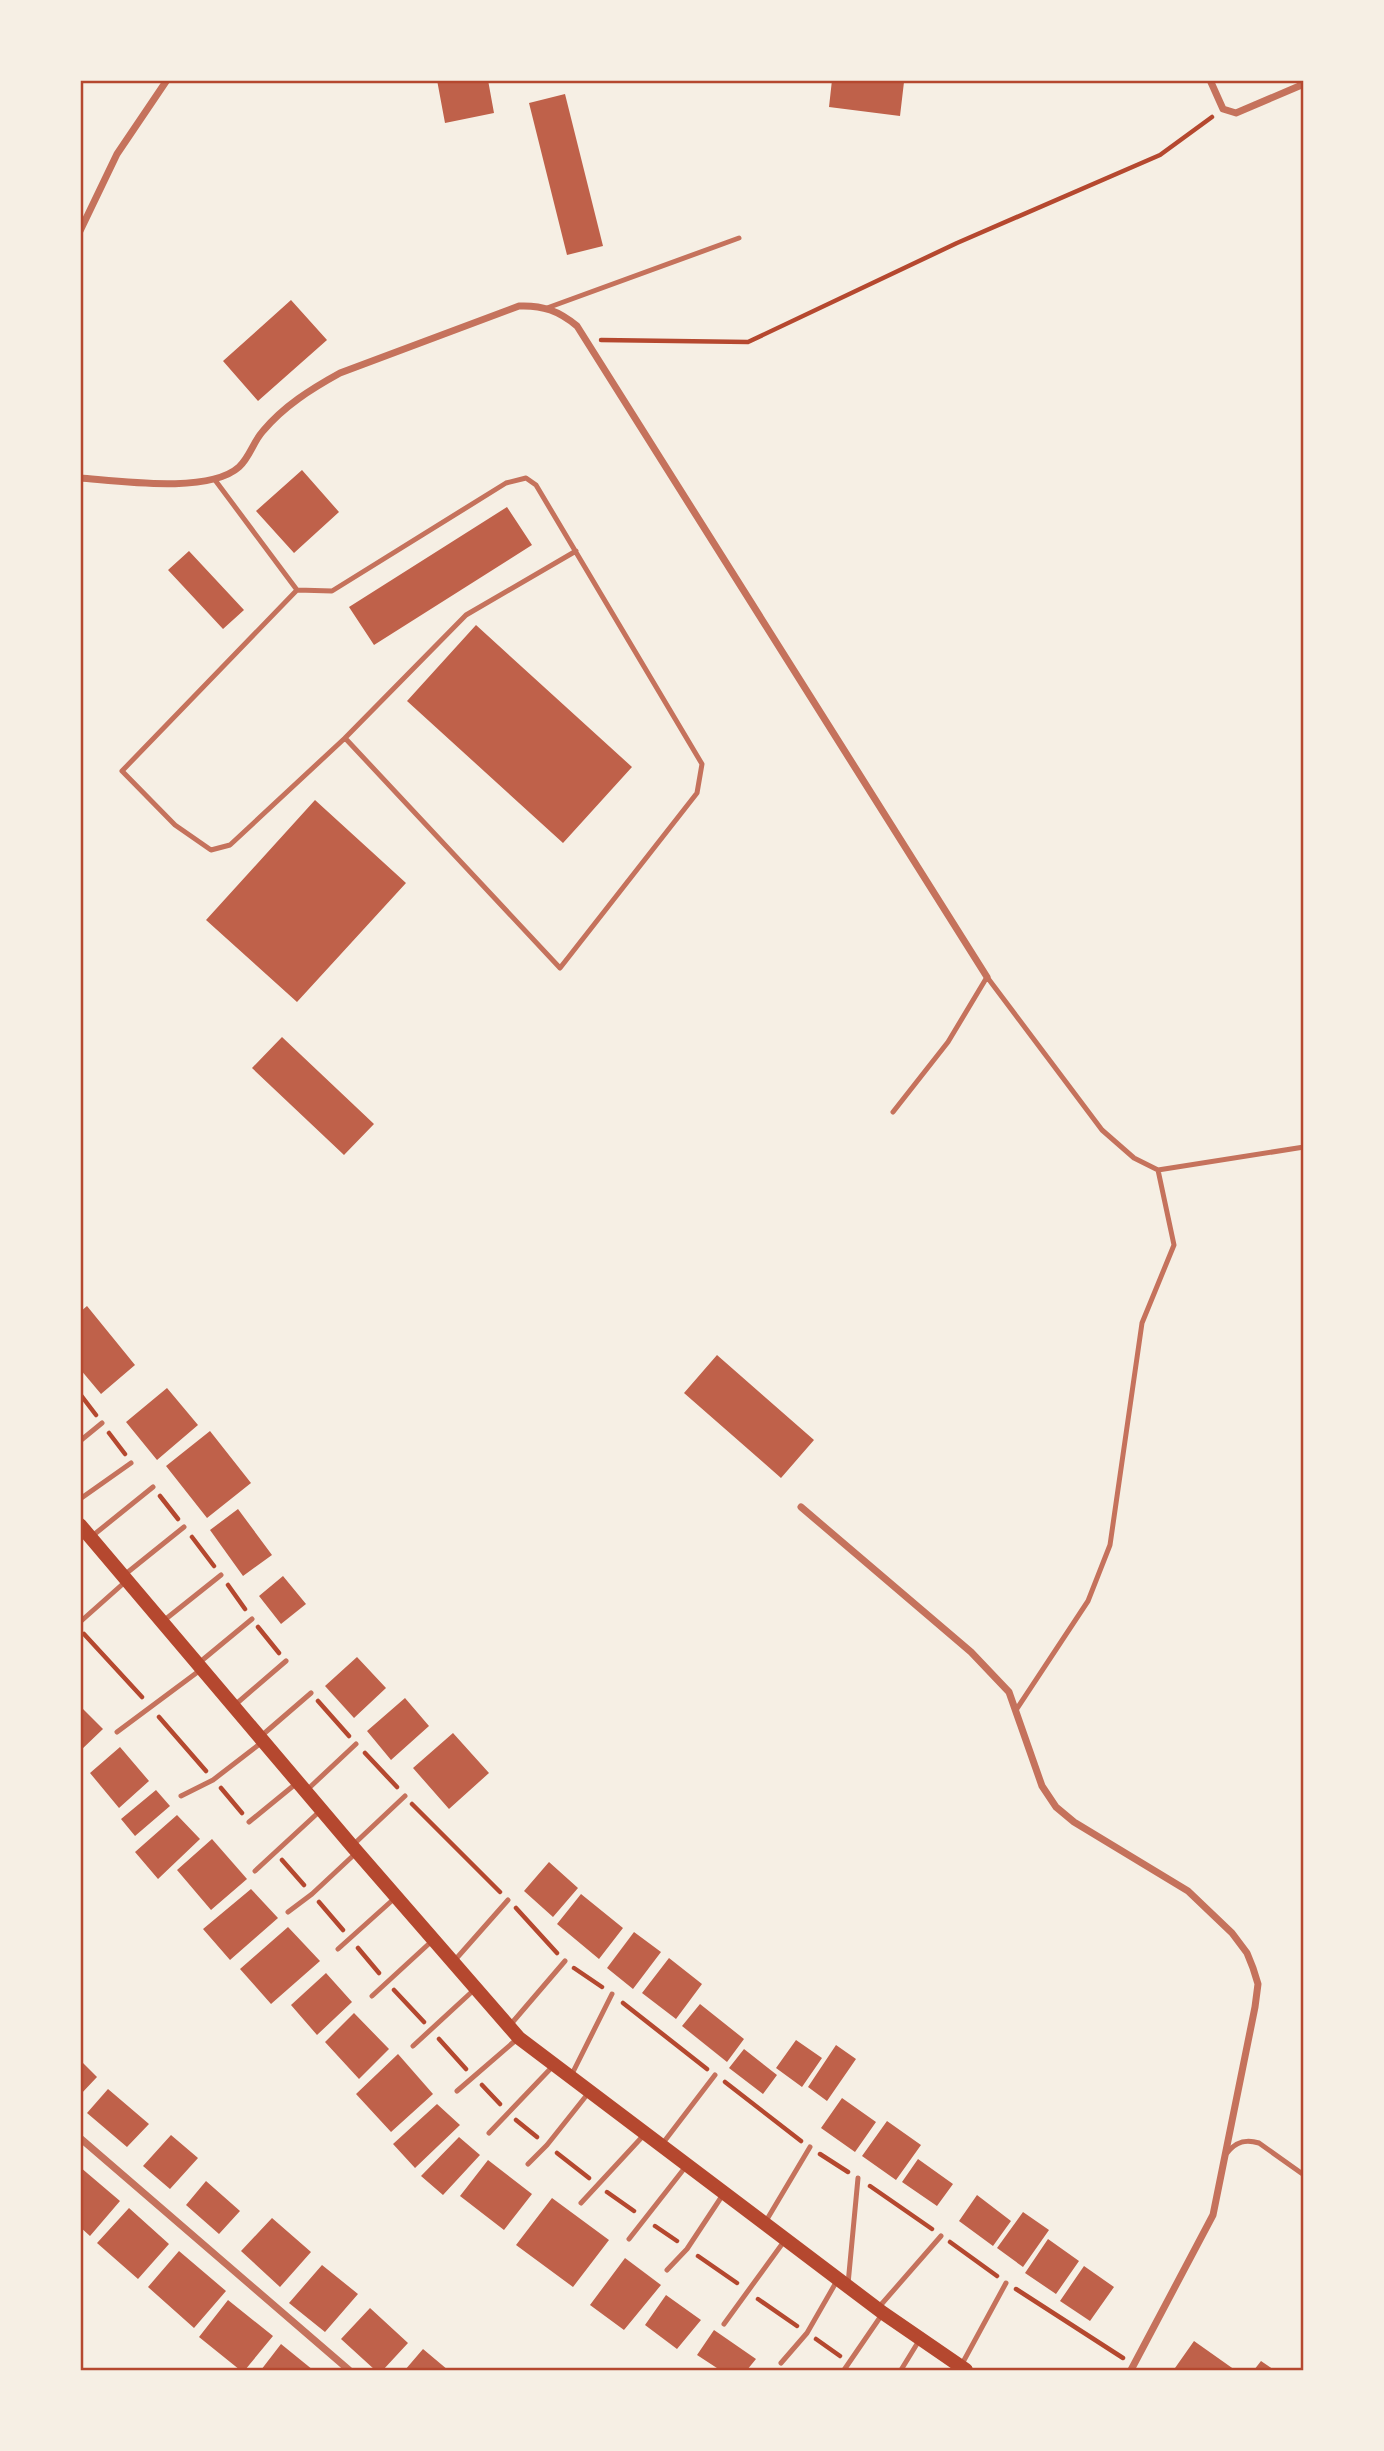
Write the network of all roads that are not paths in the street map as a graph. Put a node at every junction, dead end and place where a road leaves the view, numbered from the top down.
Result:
1 (167, 80) edge
2 (1210, 80) edge
3 (1304, 84) edge
4 (80, 231) edge
5 (739, 238) dead end
6 (547, 308) junction
7 (80, 478) edge
8 (215, 480) junction
9 (576, 551) junction
10 (297, 590) junction
11 (345, 738) junction
12 (987, 977) junction
13 (893, 1112) dead end
14 (1304, 1147) edge
15 (1158, 1170) junction
16 (102, 1423) road end
17 (80, 1441) edge
18 (131, 1463) road end
19 (153, 1487) road end
20 (80, 1499) edge
21 (801, 1507) dead end
22 (184, 1527) road end
23 (84, 1530) edge
24 (221, 1575) road end
25 (125, 1578) junction
26 (252, 1619) road end
27 (80, 1622) edge
28 (162, 1622) junction
29 (285, 1661) road end
30 (200, 1666) junction
31 (311, 1693) road end
32 (233, 1706) junction
33 (1016, 1710) junction
34 (117, 1732) dead end
35 (262, 1739) junction
36 (356, 1744) road end
37 (302, 1787) junction
38 (181, 1796) dead end
39 (405, 1796) road end
40 (321, 1810) junction
41 (249, 1822) dead end
42 (354, 1849) junction
43 (255, 1871) dead end
44 (396, 1897) junction
45 (508, 1900) road end
46 (288, 1912) dead end
47 (433, 1940) junction
48 (338, 1949) dead end
49 (565, 1961) road end
50 (453, 1962) junction
51 (475, 1988) junction
52 (612, 1994) road end
53 (372, 1996) dead end
54 (514, 2032) junction
55 (413, 2046) dead end
56 (554, 2065) junction
57 (715, 2075) road end
58 (571, 2077) junction
59 (457, 2091) dead end
60 (590, 2091) junction
61 (489, 2133) dead end
62 (645, 2133) junction
63 (80, 2138) edge
64 (661, 2145) junction
65 (810, 2147) road end
66 (1225, 2156) junction
67 (528, 2164) dead end
68 (687, 2165) junction
69 (1304, 2175) edge
70 (858, 2178) road end
71 (724, 2193) junction
72 (580, 2203) dead end
73 (765, 2224) junction
74 (941, 2236) road end
75 (629, 2239) dead end
76 (785, 2240) junction
77 (667, 2270) dead end
78 (843, 2283) junction
79 (1006, 2283) road end
80 (880, 2311) junction
81 (724, 2324) dead end
82 (920, 2339) junction
83 (781, 2363) dead end
84 (1132, 2368) edge
85 (963, 2369) edge
86 (349, 2371) edge
87 (844, 2371) edge
88 (901, 2371) edge

1 - 4 street
2 - 3 street
5 - 6 lane
6 - 8 street
6 - 12 street
7 - 8 street
8 - 10 lane
9 - 10 lane
9 - 11 lane
9 - 11 lane
10 - 11 lane
12 - 13 lane
12 - 15 lane
14 - 15 lane
15 - 33 lane
16 - 17 lane
18 - 20 lane
19 - 23 lane
21 - 33 street
22 - 25 lane
23 - 25 main road
24 - 28 lane
25 - 27 lane
25 - 28 main road
26 - 30 lane
28 - 30 main road
29 - 32 lane
30 - 32 main road
30 - 34 lane
31 - 35 lane
32 - 35 main road
33 - 66 street
35 - 37 main road
35 - 38 lane
36 - 37 lane
37 - 40 main road
37 - 41 lane
39 - 42 lane
40 - 42 main road
40 - 43 lane
42 - 44 main road
42 - 46 lane
44 - 47 main road
44 - 48 lane
45 - 50 lane
47 - 50 main road
47 - 53 lane
49 - 54 lane
50 - 51 main road
51 - 54 main road
51 - 55 lane
52 - 58 lane
54 - 56 main road
54 - 59 lane
56 - 58 main road
56 - 61 lane
57 - 64 lane
58 - 60 main road
60 - 62 main road
60 - 67 lane
62 - 64 main road
62 - 72 lane
63 - 86 street
64 - 68 main road
65 - 73 lane
66 - 69 lane
66 - 84 street
68 - 71 main road
68 - 75 lane
70 - 78 lane
71 - 73 main road
71 - 77 lane
73 - 76 main road
74 - 80 lane
76 - 78 main road
76 - 81 lane
78 - 80 main road
78 - 83 lane
79 - 85 lane
80 - 82 main road
80 - 87 lane
82 - 85 main road
82 - 88 lane

